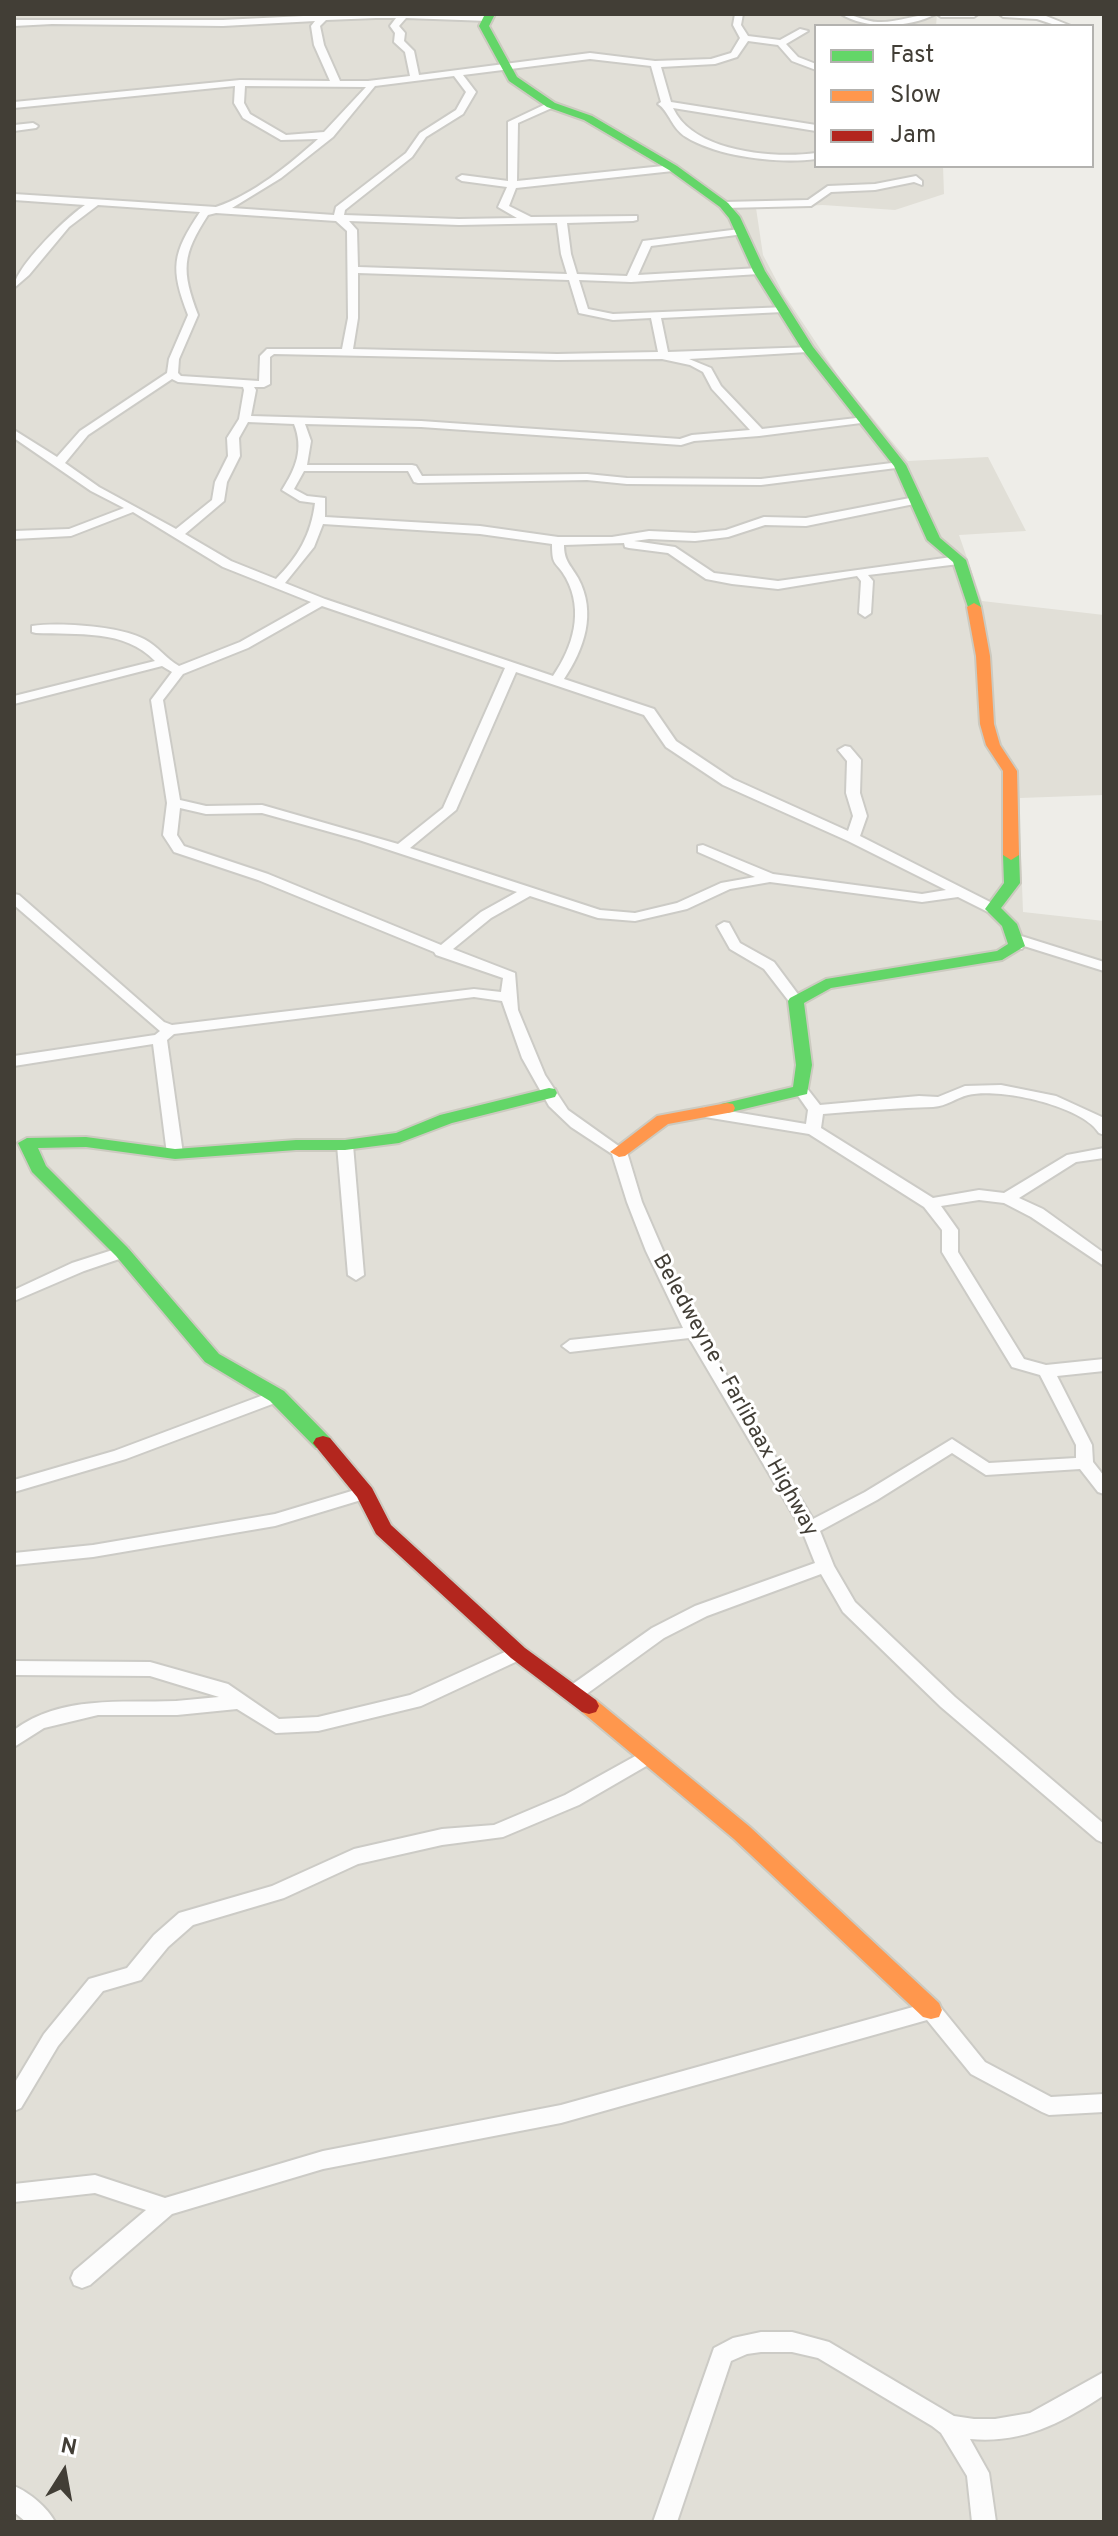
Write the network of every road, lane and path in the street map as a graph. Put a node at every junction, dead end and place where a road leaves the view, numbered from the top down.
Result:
1 (189, 14) edge
2 (739, 14) edge
3 (845, 14) edge
4 (933, 14) edge
5 (941, 14) edge
6 (974, 14) edge
7 (1003, 14) edge
8 (403, 16) edge
9 (490, 16) edge
10 (161, 18) edge
11 (323, 18) junction
12 (14, 23) edge
13 (223, 23) junction
14 (875, 24) edge
15 (883, 24) edge
16 (1061, 24) edge
17 (803, 31) dead end
18 (745, 38) junction
19 (781, 43) junction
20 (655, 64) junction
21 (504, 66) junction
22 (814, 66) edge
23 (456, 72) junction
24 (415, 78) junction
25 (240, 83) junction
26 (336, 83) junction
27 (368, 84) junction
28 (663, 104) junction
29 (14, 105) edge
30 (551, 105) junction
31 (33, 126) dead end
32 (14, 128) edge
33 (814, 128) edge
34 (330, 135) junction
35 (814, 156) edge
36 (673, 168) junction
37 (462, 178) dead end
38 (919, 183) dead end
39 (512, 185) junction
40 (14, 197) edge
41 (97, 201) junction
42 (724, 205) junction
43 (224, 210) junction
44 (339, 218) junction
45 (633, 218) dead end
46 (529, 220) junction
47 (562, 220) junction
48 (740, 232) junction
49 (353, 270) junction
50 (759, 271) junction
51 (572, 277) junction
52 (631, 279) junction
53 (14, 285) edge
54 (783, 309) junction
55 (655, 315) junction
56 (808, 349) junction
57 (347, 352) junction
58 (663, 356) junction
59 (172, 374) junction
60 (246, 384) junction
61 (245, 419) junction
62 (865, 420) junction
63 (299, 422) junction
64 (14, 433) edge
65 (759, 433) junction
66 (59, 462) junction
67 (900, 465) junction
68 (302, 468) junction
69 (915, 501) junction
70 (134, 508) junction
71 (319, 520) junction
72 (177, 534) junction
73 (14, 535) edge
74 (558, 541) junction
75 (612, 541) junction
76 (959, 560) junction
77 (860, 572) junction
78 (277, 585) junction
79 (321, 602) junction
80 (865, 613) dead end
81 (36, 629) dead end
82 (160, 663) junction
83 (512, 667) junction
84 (179, 671) junction
85 (556, 681) junction
86 (14, 700) edge
87 (845, 750) dead end
88 (174, 803) junction
89 (853, 838) junction
90 (703, 849) dead end
91 (399, 850) junction
92 (770, 878) junction
93 (527, 892) junction
94 (957, 893) junction
95 (14, 898) edge
96 (993, 909) junction
97 (724, 926) dead end
98 (1017, 946) junction
99 (441, 952) junction
100 (1104, 967) edge
101 (508, 997) junction
102 (796, 1001) junction
103 (165, 1034) junction
104 (14, 1061) edge
105 (801, 1090) junction
106 (549, 1093) junction
107 (816, 1110) junction
108 (703, 1112) junction
109 (813, 1130) junction
110 (1104, 1130) edge
111 (20, 1143) edge
112 (345, 1145) junction
113 (619, 1152) junction
114 (1104, 1153) edge
115 (175, 1154) junction
116 (1007, 1198) junction
117 (930, 1203) junction
118 (122, 1252) junction
119 (1104, 1261) edge
120 (356, 1275) dead end
121 (14, 1296) edge
122 (695, 1332) junction
123 (570, 1346) dead end
124 (1104, 1365) edge
125 (1046, 1371) junction
126 (277, 1396) junction
127 (1085, 1463) junction
128 (14, 1486) edge
129 (1104, 1488) edge
130 (365, 1493) junction
131 (810, 1528) junction
132 (14, 1559) edge
133 (825, 1566) junction
134 (518, 1653) junction
135 (14, 1668) edge
136 (574, 1693) junction
137 (243, 1701) junction
138 (14, 1740) edge
139 (648, 1756) junction
140 (1104, 1835) edge
141 (931, 2010) junction
142 (14, 2102) edge
143 (1104, 2103) edge
144 (14, 2193) edge
145 (165, 2207) junction
146 (82, 2278) dead end
147 (1104, 2382) edge
148 (949, 2426) junction
149 (14, 2497) edge
150 (43, 2522) edge
151 (665, 2522) edge
152 (984, 2522) edge

1 - 13 street
2 - 18 street
3 - 14 street
4 - 15 street
5 - 6 street
7 - 16 street
8 - 9 street
8 - 11 street
8 - 24 street
9 - 21 street
10 - 12 street
10 - 13 street
11 - 13 street
11 - 26 street
17 - 19 street
18 - 19 street
18 - 20 street
19 - 22 street
20 - 21 street
20 - 28 street
21 - 23 street
21 - 30 street
23 - 24 street
23 - 44 street
24 - 27 street
25 - 26 street
25 - 29 street
25 - 34 street
26 - 27 street
27 - 34 street
28 - 33 street
28 - 35 street
30 - 36 street
30 - 39 street
31 - 32 street
34 - 43 street
36 - 39 street
36 - 42 street
37 - 39 street
38 - 42 street
39 - 46 street
40 - 41 street
41 - 43 street
41 - 53 street
42 - 48 street
43 - 44 street
43 - 59 street
44 - 46 street
44 - 49 street
45 - 47 street
46 - 47 street
47 - 51 street
48 - 50 street
48 - 52 street
49 - 51 street
49 - 57 street
50 - 52 street
50 - 54 street
51 - 52 street
51 - 55 street
54 - 55 street
54 - 56 street
55 - 58 street
56 - 58 street
56 - 62 street
57 - 58 street
57 - 60 street
58 - 65 street
59 - 60 street
59 - 66 street
60 - 61 street
61 - 63 street
61 - 72 street
62 - 65 street
62 - 67 street
63 - 65 street
63 - 68 street
64 - 66 street
66 - 70 street
67 - 68 street
67 - 69 street
68 - 71 street
69 - 75 street
69 - 76 street
70 - 72 street
70 - 73 street
71 - 74 street
71 - 78 street
72 - 78 street
74 - 75 street
74 - 85 street
75 - 77 street
76 - 77 street
76 - 96 street
77 - 80 street
78 - 79 street
79 - 83 street
79 - 84 street
81 - 82 street
82 - 84 street
82 - 86 street
83 - 85 street
83 - 91 street
84 - 88 street
85 - 89 street
87 - 89 street
88 - 91 street
88 - 99 street
89 - 94 street
90 - 92 street
91 - 93 street
92 - 93 street
92 - 94 street
93 - 99 street
94 - 96 street
95 - 103 street
96 - 98 street
97 - 102 street
98 - 100 street
98 - 102 street
99 - 101 street
101 - 103 street
101 - 106 street
102 - 105 street
103 - 104 street
103 - 115 street
105 - 107 street
105 - 108 street
106 - 112 street
106 - 113 street
107 - 109 street
107 - 110 street
108 - 109 street
108 - 113 street
109 - 117 street
111 - 115 street
111 - 118 street
112 - 115 street
112 - 120 street
113 - 122 street, Beledweyne - Farlibaax Highway
114 - 116 street
116 - 117 street
116 - 119 street
117 - 125 street
118 - 121 street
118 - 126 street
122 - 123 street
122 - 131 street, Beledweyne - Farlibaax Highway
124 - 125 street
125 - 127 street
126 - 128 street
126 - 130 street
127 - 129 street
127 - 131 street
130 - 132 street
130 - 134 street
131 - 133 street, Beledweyne - Farlibaax Highway
133 - 136 street
133 - 140 street, Beledweyne - Farlibaax Highway
134 - 136 street
134 - 137 street
135 - 137 street
136 - 139 street
137 - 138 street
139 - 141 street
139 - 142 street
141 - 143 street
141 - 145 street
144 - 145 street
145 - 146 street
147 - 148 street
148 - 151 street
148 - 152 street
149 - 150 street

